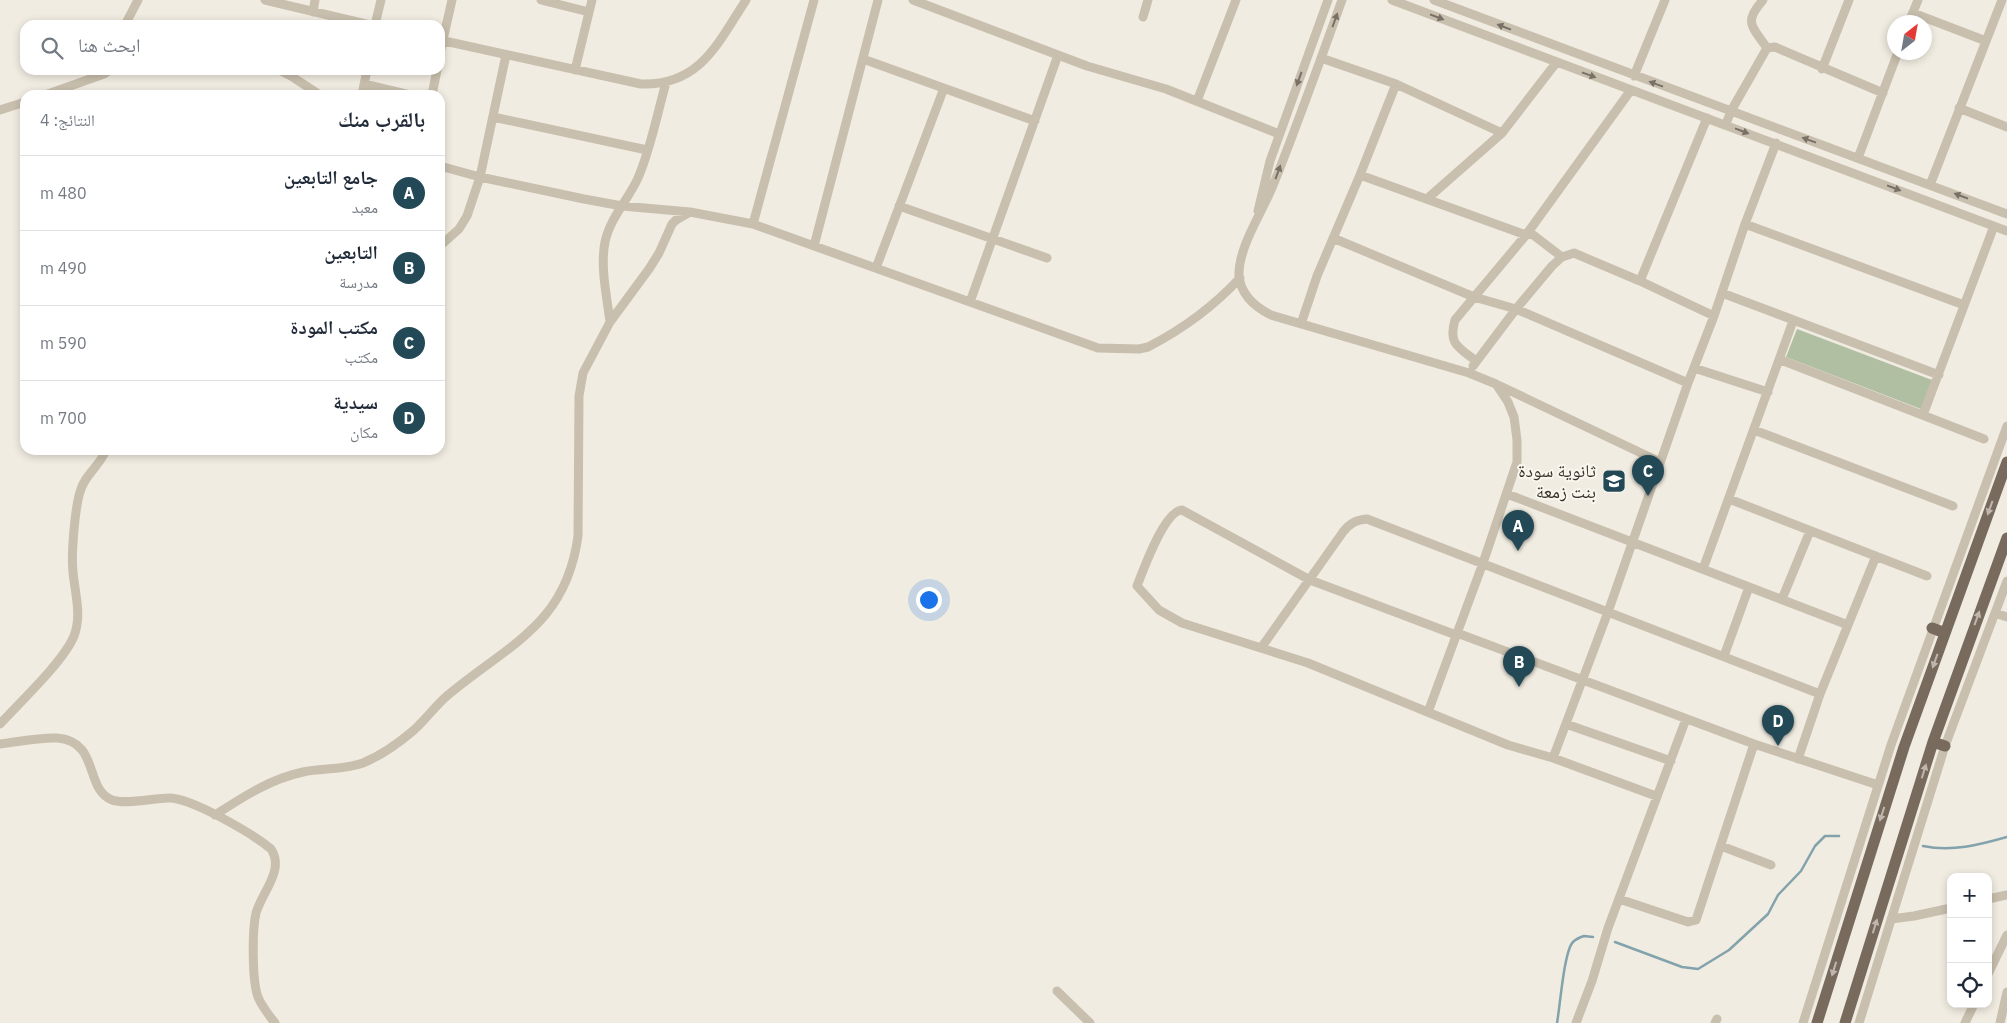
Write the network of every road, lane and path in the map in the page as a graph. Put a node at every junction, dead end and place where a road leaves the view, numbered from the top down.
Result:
1 (138, 0) edge
2 (265, 0) edge
3 (315, 0) edge
4 (381, 0) edge
5 (452, 0) edge
6 (541, 0) edge
7 (592, 0) edge
8 (746, 0) edge
9 (814, 0) edge
10 (878, 0) edge
11 (913, 0) edge
12 (1148, 0) edge
13 (1236, 0) edge
14 (1328, 0) edge
15 (1342, 0) edge
16 (1392, 0) edge
17 (1434, 0) edge
18 (1664, 0) edge
19 (1763, 0) edge
20 (1849, 0) edge
21 (1918, 0) edge
22 (2002, 0) edge
23 (312, 12) junction
24 (589, 12) junction
25 (1913, 13) joint
26 (1143, 17) dead end
27 (128, 20) edge
28 (348, 20) edge
29 (376, 20) edge
30 (445, 26) edge
31 (1986, 40) junction
32 (445, 42) edge
33 (1767, 48) junction
34 (506, 55) junction
35 (1058, 55) junction
36 (1321, 58) junction
37 (863, 59) junction
38 (1895, 60) edge
39 (1556, 63) junction
40 (1822, 69) junction
41 (575, 70) junction
42 (101, 75) edge
43 (290, 75) edge
44 (366, 75) edge
45 (436, 75) edge
46 (1634, 76) junction
47 (666, 83) junction
48 (364, 84) junction
49 (1396, 84) junction
50 (944, 88) junction
51 (58, 90) edge
52 (313, 90) edge
53 (363, 90) edge
54 (389, 90) edge
55 (433, 90) edge
56 (1631, 90) junction
57 (1882, 93) junction
58 (1197, 101) junction
59 (20, 104) edge
60 (1959, 108) junction
61 (0, 110) edge
62 (1731, 111) junction
63 (492, 117) junction
64 (1707, 118) junction
65 (1034, 121) junction
66 (1726, 124) junction
67 (2007, 127) edge
68 (1502, 133) junction
69 (1279, 134) junction
70 (1776, 143) junction
71 (647, 150) junction
72 (1858, 158) junction
73 (445, 167) edge
74 (1360, 175) junction
75 (480, 177) junction
76 (1930, 185) junction
77 (1428, 198) junction
78 (622, 206) junction
79 (899, 206) junction
80 (690, 212) junction
81 (2007, 214) edge
82 (1258, 216) junction
83 (753, 224) junction
84 (1745, 224) junction
85 (1994, 226) junction
86 (2007, 230) edge
87 (1526, 234) junction
88 (993, 238) junction
89 (1333, 238) junction
90 (445, 242) edge
91 (814, 246) junction
92 (1562, 257) junction
93 (1047, 258) dead end
94 (876, 268) junction
95 (1240, 278) junction
96 (1640, 280) junction
97 (1722, 293) junction
98 (1474, 297) junction
99 (970, 302) junction
100 (1964, 306) junction
101 (1516, 309) junction
102 (1714, 316) junction
103 (1793, 321) junction
104 (610, 322) junction
105 (1301, 324) junction
106 (1781, 360) junction
107 (1476, 362) junction
108 (1694, 368) junction
109 (1469, 373) junction
110 (1939, 375) junction
111 (1688, 383) junction
112 (1496, 384) junction
113 (1768, 392) junction
114 (1923, 415) junction
115 (2007, 426) edge
116 (1754, 430) junction
117 (1984, 439) dead end
118 (104, 455) edge
119 (1660, 462) junction
120 (2007, 462) edge
121 (1507, 494) junction
122 (1729, 499) junction
123 (1953, 506) dead end
124 (1810, 531) junction
125 (2007, 538) edge
126 (1632, 542) junction
127 (1876, 556) junction
128 (1483, 563) junction
129 (1703, 569) junction
130 (1926, 576) dead end
131 (1310, 580) junction
132 (2007, 581) edge
133 (1749, 587) junction
134 (1782, 599) junction
135 (1608, 612) junction
136 (1995, 613) junction
137 (2007, 617) edge
138 (1848, 625) junction
139 (1932, 628) junction
140 (1945, 633) junction
141 (1456, 634) junction
142 (1261, 648) junction
143 (1724, 656) junction
144 (1581, 680) junction
145 (1820, 694) junction
146 (1428, 712) junction
147 (1686, 719) junction
148 (0, 724) edge
149 (1566, 724) junction
150 (1933, 742) junction
151 (0, 744) edge
152 (1754, 744) junction
153 (1945, 746) junction
154 (1553, 758) junction
155 (1798, 759) junction
156 (1670, 761) junction
157 (1878, 785) junction
158 (1656, 796) junction
159 (215, 815) junction
160 (1721, 846) junction
161 (1771, 865) dead end
162 (2007, 895) edge
163 (1992, 898) edge
164 (1619, 899) junction
165 (1947, 909) edge
166 (1891, 919) junction
167 (2007, 934) edge
168 (1992, 966) edge
169 (1056, 991) dead end
170 (2007, 992) edge
171 (1972, 1008) edge
172 (275, 1023) edge
173 (1090, 1023) edge
174 (1576, 1023) edge
175 (1803, 1023) edge
176 (1817, 1023) edge
177 (1845, 1023) edge
178 (1859, 1023) edge
179 (1965, 1023) edge
180 (2000, 1023) edge

1 - 27 street
2 - 23 street
3 - 23 street
4 - 29 street
5 - 30 street
6 - 24 street
7 - 24 street
8 - 47 street
9 - 83 street
10 - 37 street
11 - 35 street
12 - 26 street
13 - 58 street
14 -> 69 street
36 -> 15 street
16 -> 39 street
46 -> 17 street
18 - 46 street
19 - 33 street
20 - 40 street
21 - 25 street
22 - 31 street
23 - 28 street
24 - 41 street
25 - 31 street
31 - 60 street
32 - 34 street
33 - 40 street
33 - 62 street
34 - 41 street
34 - 63 street
35 - 58 street
35 - 65 street
36 - 49 street
82 -> 36 street
37 - 50 street
37 - 91 street
38 - 57 street
39 -> 56 street
39 - 68 street
40 - 57 street
41 - 47 street
42 - 51 street
43 - 52 street
44 - 48 street
45 - 55 street
62 -> 46 street
47 - 71 street
48 - 53 street
48 - 54 street
49 - 68 street
49 - 74 street
50 - 65 street
50 - 79 street
56 - 64 street
56 - 87 street
57 - 72 street
58 - 69 street
59 - 61 street
60 - 67 street
60 - 76 street
62 - 66 street
72 -> 62 street
63 - 71 street
63 - 75 street
64 - 66 street
64 - 96 street
65 - 88 street
66 -> 70 street
68 - 77 street
69 - 82 street
70 - 84 street
70 -> 85 street
71 - 78 street
72 - 76 street
73 - 75 street
74 - 77 street
74 - 89 street
75 - 78 street
75 - 90 street
81 -> 76 street
77 - 87 street
78 - 80 street
78 - 104 street
79 - 88 street
79 - 94 street
80 - 83 street
80 - 104 street
82 - 95 street
83 - 91 street
84 - 97 street
84 - 100 street
85 - 86 street
85 - 100 street
87 - 92 street
87 - 98 street
88 - 93 street
88 - 99 street
89 - 98 street
89 - 105 street
91 - 94 street
92 - 96 street
92 - 101 street
94 - 99 street
95 - 99 street
95 - 105 street
96 - 102 street
97 - 102 street
97 - 103 street
98 - 101 street
98 - 107 street
100 - 110 street
101 - 107 street
101 - 111 street
102 - 108 street
103 - 106 street
103 - 110 street
104 - 159 street
105 - 109 street
106 - 113 street
106 - 114 street
107 - 109 street
108 - 111 street
108 - 113 street
109 - 112 street
110 - 114 street
111 - 119 street
112 - 119 street
112 - 121 street
113 - 116 street
114 - 117 street
115 - 139 street
116 - 122 street
116 - 123 street
118 - 148 street
119 - 126 street
120 -> 140 main road
121 - 126 street
121 - 128 street
122 - 124 street
122 - 129 street
124 - 127 street
124 - 134 street
150 -> 125 main road
126 - 129 street
126 - 135 street
127 - 130 street
127 - 138 street
128 - 131 street
128 - 135 street
128 - 141 street
129 - 133 street
131 - 141 street
131 - 142 street
131 - 142 street
132 - 136 street
133 - 134 street
133 - 143 street
134 - 138 street
135 - 143 street
135 - 144 street
136 - 137 street
136 - 153 street
138 - 145 street
139 - 140 main road
139 - 157 street
140 -> 176 main road
141 - 144 street
141 - 146 street
142 - 146 street
143 - 145 street
144 - 147 street
144 - 149 street
145 - 155 street
146 - 154 street
147 - 152 street
147 - 156 street
149 - 154 street
149 - 156 street
150 - 153 main road
177 -> 150 main road
151 - 159 street
152 - 155 street
152 - 160 street
153 - 166 street
154 - 158 street
155 - 157 street
156 - 158 street
157 - 175 street
158 - 164 street
159 - 172 street
160 - 161 street
160 - 164 street
162 - 163 street
164 - 174 street
165 - 166 street
166 - 178 street
167 - 168 street
169 - 173 street
170 - 180 street
171 - 179 street

